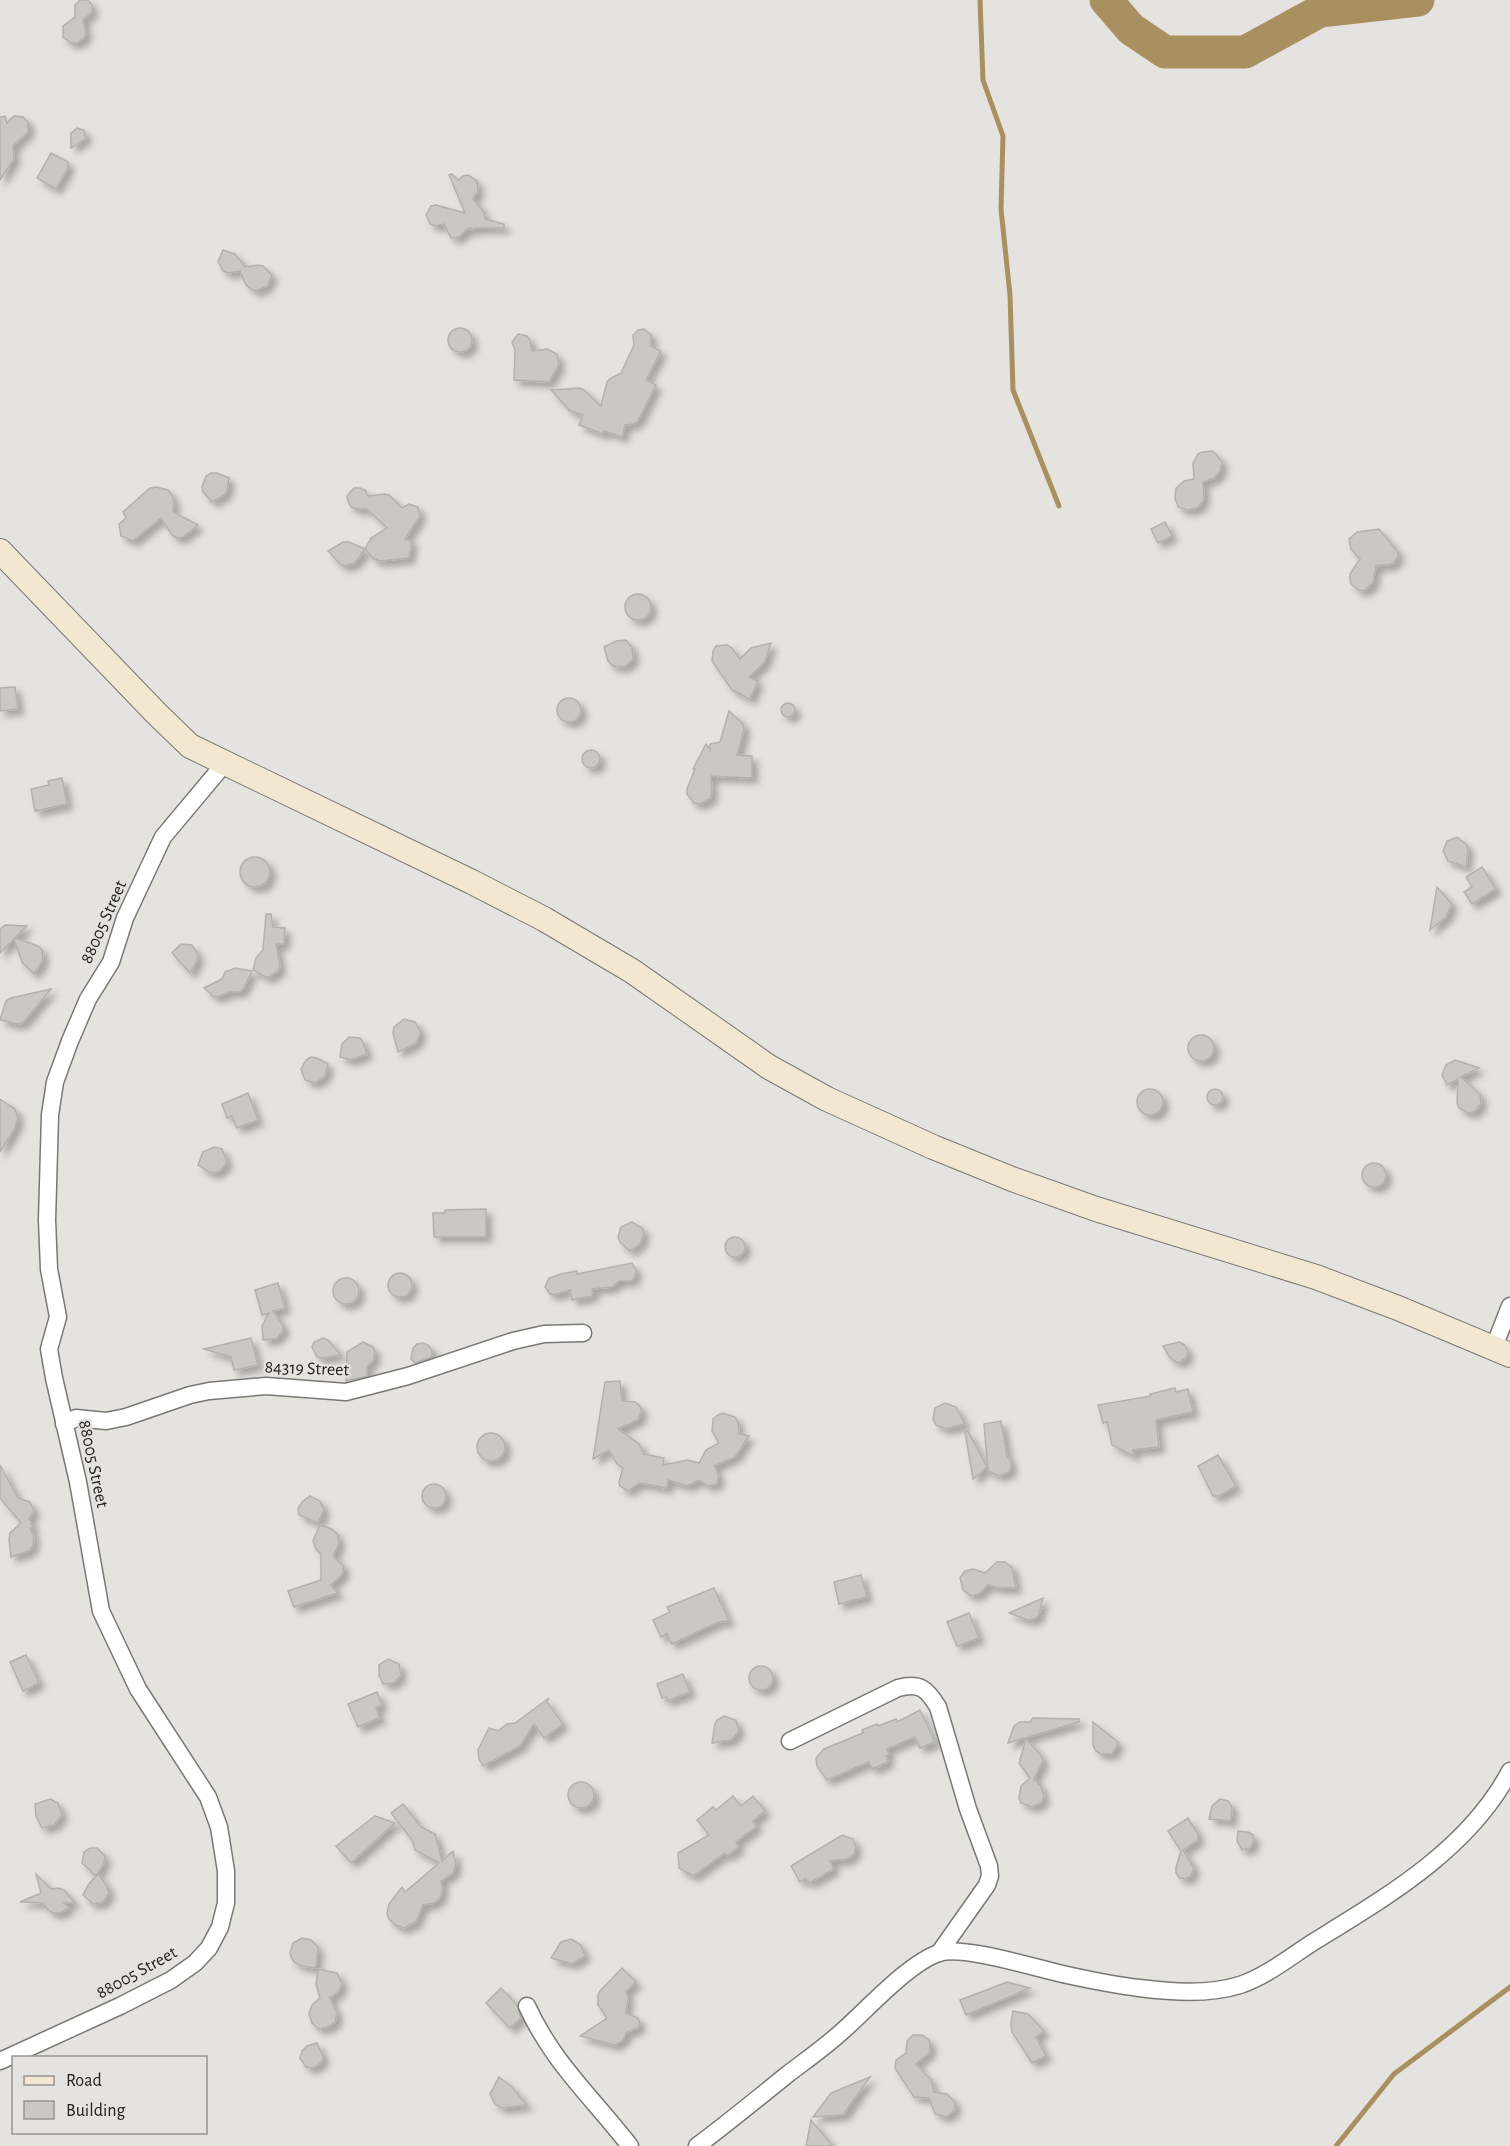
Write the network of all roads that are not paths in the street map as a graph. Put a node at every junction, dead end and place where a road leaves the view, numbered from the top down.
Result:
1 (0, 550) edge
2 (225, 763) junction
3 (1510, 1306) edge
4 (583, 1333) dead end
5 (1502, 1351) edge
6 (64, 1424) junction
7 (790, 1741) dead end
8 (1510, 1771) edge
9 (939, 1953) junction
10 (527, 2006) dead end
11 (0, 2061) edge
12 (630, 2146) edge
13 (697, 2146) edge

1 - 2 street
2 - 5 street
2 - 6 street, 88005 Street
3 - 5 street
4 - 6 street, 84319 Street
6 - 11 street, 88005 Street
7 - 9 street
8 - 9 street
9 - 13 street
10 - 12 street

